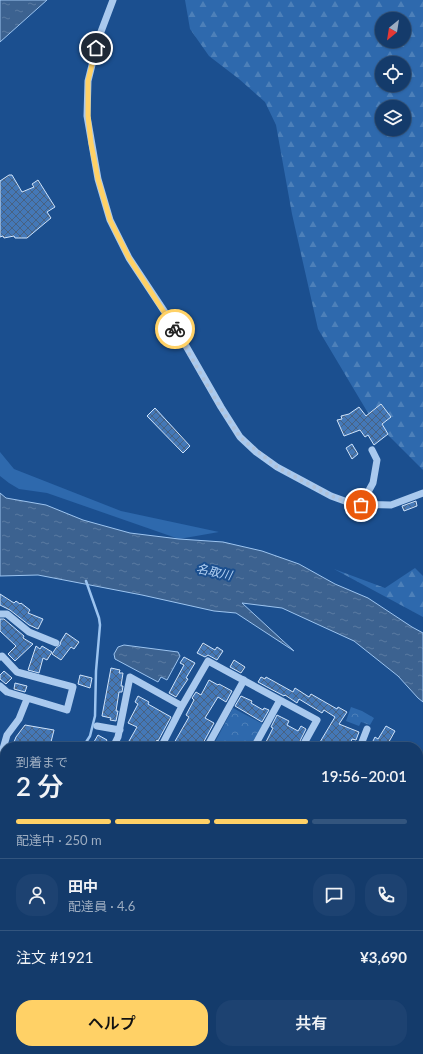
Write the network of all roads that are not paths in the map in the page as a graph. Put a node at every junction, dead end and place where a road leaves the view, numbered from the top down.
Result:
1 (113, 0) edge
2 (372, 450) dead end
3 (423, 493) edge
4 (370, 505) junction
5 (0, 614) edge
6 (56, 643) dead end
7 (0, 658) edge
8 (244, 680) junction
9 (0, 686) edge
10 (27, 699) junction
11 (280, 700) junction
12 (182, 706) junction
13 (97, 726) dead end
14 (367, 729) dead end
15 (120, 730) junction
16 (5, 742) edge
17 (116, 742) edge
18 (164, 742) edge
19 (210, 742) edge
20 (257, 742) edge
21 (305, 742) edge
22 (362, 742) edge

1 - 4 street
2 - 4 street
3 - 4 street
5 - 6 street
7 - 10 street
8 - 11 street
8 - 12 street
8 - 19 street
9 - 10 street
10 - 16 street
11 - 20 street
11 - 21 street
12 - 15 street
12 - 18 street
13 - 15 street
14 - 22 street
15 - 17 street

